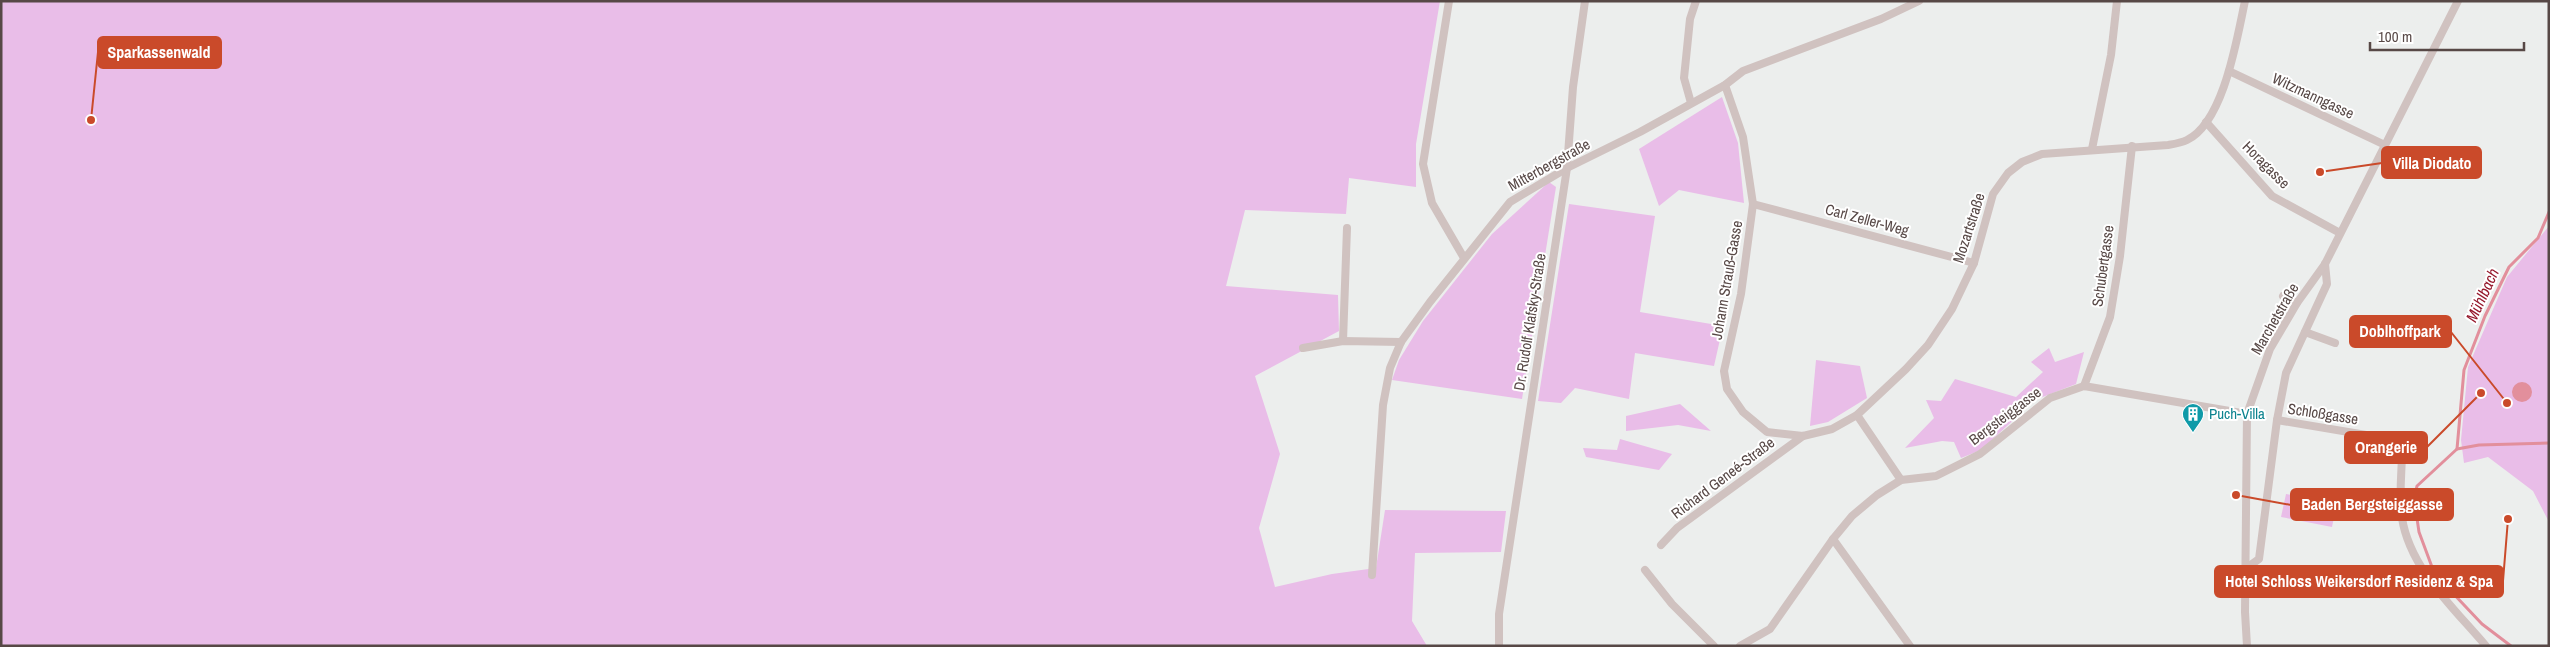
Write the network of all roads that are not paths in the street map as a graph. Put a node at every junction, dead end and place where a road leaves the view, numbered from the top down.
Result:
1 (1449, 1) edge
2 (1586, 1) edge
3 (1696, 1) edge
4 (1919, 1) edge
5 (2117, 1) edge
6 (2245, 1) edge
7 (2458, 1) edge
8 (2229, 71) junction
9 (1725, 85) junction
10 (1691, 103) junction
11 (2206, 122) junction
12 (2385, 145) junction
13 (2132, 146) junction
14 (2092, 148) junction
15 (1567, 168) junction
16 (1753, 204) junction
17 (1347, 228) dead end
18 (2340, 233) junction
19 (1464, 258) junction
20 (1974, 263) junction
21 (2325, 264) junction
22 (2283, 296) dead end
23 (2297, 303) junction
24 (2305, 332) junction
25 (1343, 341) junction
26 (1401, 342) junction
27 (2335, 343) dead end
28 (1303, 348) dead end
29 (2084, 386) junction
30 (2247, 414) junction
31 (1857, 415) junction
32 (2276, 420) junction
33 (1803, 436) junction
34 (1901, 480) junction
35 (1833, 539) junction
36 (1661, 545) dead end
37 (2245, 569) junction
38 (1646, 570) dead end
39 (1372, 574) dead end
40 (1499, 646) edge
41 (1714, 646) edge
42 (1740, 646) edge
43 (1910, 646) edge
44 (2246, 646) edge
45 (2486, 646) edge

1 - 19 street
2 - 15 street, Dr. Rudolf Klafsky-Straße
3 - 10 street
4 - 9 street, Mitterbergstraße
5 - 14 street
6 - 8 street, Mozartstraße
7 - 12 street, Marchetstraße
8 - 11 street, Mozartstraße
8 - 12 street, Witzmanngasse
9 - 10 street, Mitterbergstraße
9 - 16 street, Johann Strauß-Gasse
10 - 15 street, Mitterbergstraße
11 - 13 street, Mozartstraße
11 - 18 street, Horagasse
12 - 18 street, Marchetstraße
13 - 14 street, Mozartstraße
13 - 29 street, Schubertgasse
14 - 20 street, Mozartstraße
15 - 19 street, Mitterbergstraße
15 - 40 street, Dr. Rudolf Klafsky-Straße
16 - 20 street, Carl Zeller-Weg
16 - 33 street, Johann Strauß-Gasse
17 - 25 street
18 - 21 street, Marchetstraße
19 - 26 street, Mitterbergstraße
20 - 31 street, Mozartstraße
21 - 23 street, Marchetstraße
21 - 24 street, Marchetstraße
22 - 23 street
23 - 30 street, Marchetstraße
24 - 27 street
24 - 32 street, Marchetstraße
25 - 26 street
25 - 28 street
26 - 39 street, Mitterbergstraße
29 - 30 street, Bergsteiggasse
29 - 34 street, Bergsteiggasse
30 - 37 street, Marchetstraße
31 - 33 street, Mozartstraße
31 - 34 street
32 - 37 street, Marchetstraße
32 - 45 street, Schloßgasse
33 - 36 street, Richard Geneé-Straße
34 - 35 street, Bergsteiggasse
35 - 42 street, Bergsteiggasse
35 - 43 street
37 - 44 street, Marchetstraße
38 - 41 street

